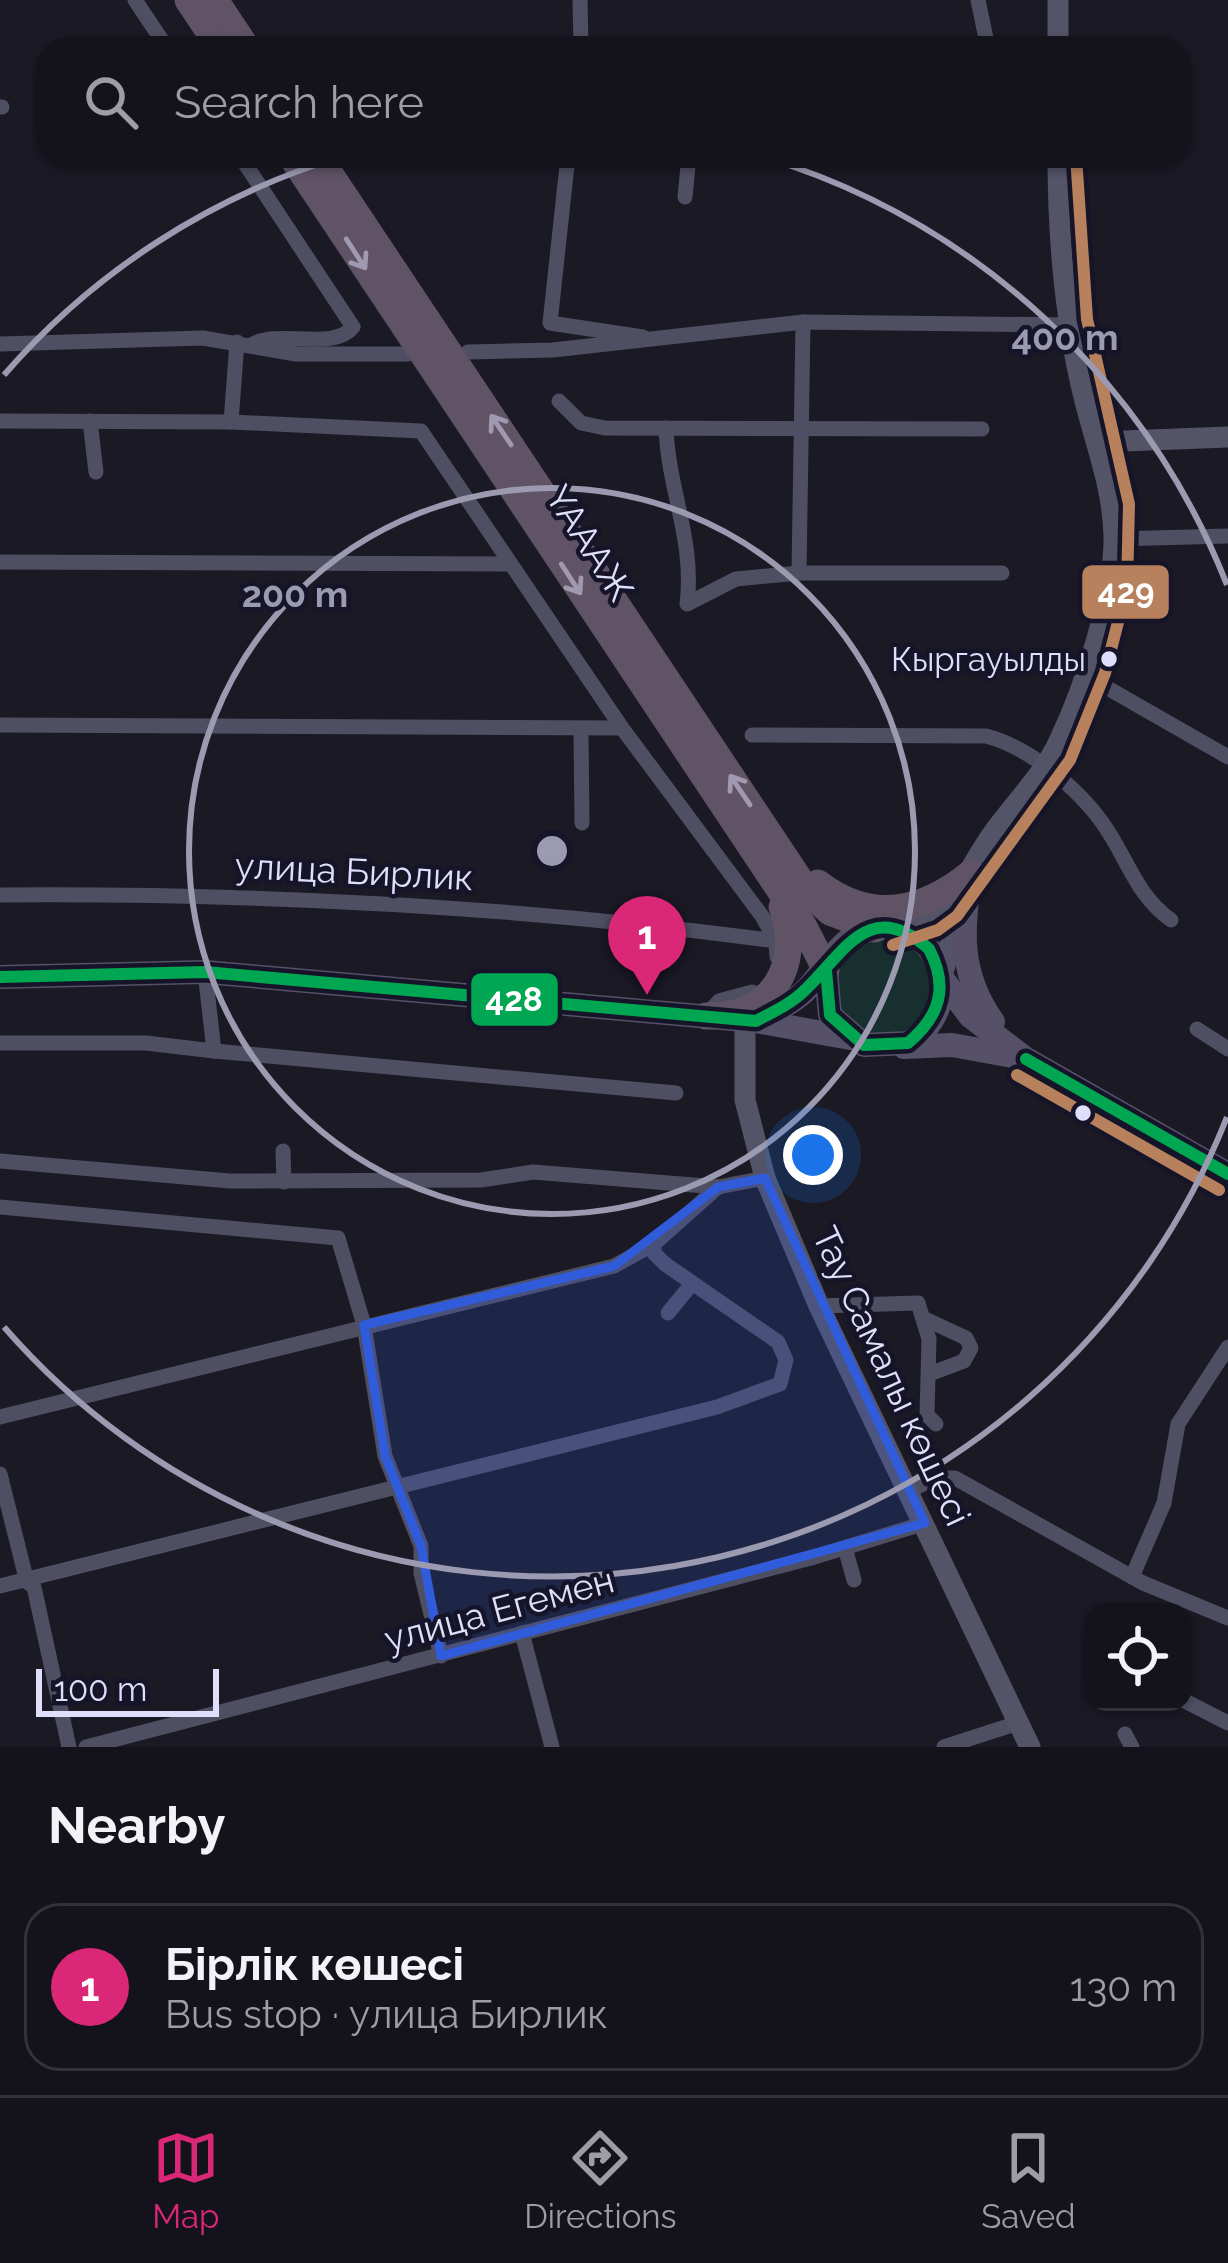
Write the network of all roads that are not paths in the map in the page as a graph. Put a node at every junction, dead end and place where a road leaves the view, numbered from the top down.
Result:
1 (135, 0) edge
2 (188, 0) edge
3 (215, 0) edge
4 (580, 0) edge
5 (978, 0) edge
6 (1058, 0) edge
7 (159, 36) edge
8 (212, 36) edge
9 (239, 36) edge
10 (581, 36) edge
11 (986, 36) edge
12 (1058, 36) edge
13 (248, 168) edge
14 (299, 168) edge
15 (326, 168) edge
16 (567, 168) edge
17 (688, 168) edge
18 (1058, 168) edge
19 (685, 197) dead end
20 (803, 322) junction
21 (1072, 325) junction
22 (646, 338) junction
23 (0, 344) edge
24 (244, 344) junction
25 (468, 352) dead end
26 (408, 354) dead end
27 (559, 401) dead end
28 (0, 421) edge
29 (90, 421) junction
30 (231, 422) junction
31 (666, 428) junction
32 (802, 428) junction
33 (982, 429) dead end
34 (1228, 437) edge
35 (1098, 442) junction
36 (96, 472) dead end
37 (1228, 536) edge
38 (1114, 539) junction
39 (0, 562) edge
40 (508, 564) junction
41 (799, 573) junction
42 (1002, 573) dead end
43 (1083, 674) junction
44 (0, 725) edge
45 (622, 728) junction
46 (581, 732) junction
47 (752, 735) dead end
48 (1228, 757) edge
49 (1044, 768) junction
50 (582, 824) dead end
51 (776, 843) junction
52 (971, 873) junction
53 (774, 886) junction
54 (0, 895) edge
55 (1171, 920) dead end
56 (882, 928) junction
57 (776, 941) junction
58 (826, 970) junction
59 (205, 972) junction
60 (0, 976) edge
61 (943, 978) junction
62 (706, 1016) junction
63 (758, 1022) junction
64 (1197, 1029) dead end
65 (850, 1038) junction
66 (0, 1043) edge
67 (895, 1048) junction
68 (1228, 1049) edge
69 (214, 1051) junction
70 (1027, 1059) junction
71 (676, 1093) dead end
72 (283, 1151) dead end
73 (0, 1162) edge
74 (1228, 1174) edge
75 (765, 1178) junction
76 (284, 1182) junction
77 (718, 1187) junction
78 (0, 1207) edge
79 (654, 1244) junction
80 (692, 1285) junction
81 (819, 1306) junction
82 (668, 1313) dead end
83 (925, 1319) junction
84 (364, 1325) junction
85 (1225, 1357) edge
86 (932, 1373) junction
87 (0, 1417) edge
88 (935, 1424) dead end
89 (0, 1474) edge
90 (396, 1486) junction
91 (911, 1490) junction
92 (925, 1523) junction
93 (844, 1548) junction
94 (1132, 1576) junction
95 (854, 1580) dead end
96 (26, 1582) junction
97 (0, 1586) edge
98 (1228, 1618) edge
99 (522, 1633) junction
100 (441, 1656) junction
101 (1192, 1705) edge
102 (1018, 1723) junction
103 (1228, 1723) edge
104 (69, 1747) edge
105 (86, 1747) edge
106 (552, 1747) edge
107 (944, 1747) edge
108 (1030, 1747) edge

1 - 7 street
2 - 8 highway
3 - 9 highway
4 - 10 street
5 - 11 street
6 - 12 main road
13 - 24 street
14 -> 53 highway, ҮАААЖ
51 -> 15 highway, ҮАААЖ
16 - 22 street
17 - 19 street
18 - 21 main road
20 - 21 street
20 - 22 street
20 - 32 street
21 - 35 main road
22 - 25 street
23 - 24 street
24 - 26 street
24 - 30 street
27 - 31 street
28 - 29 street
29 - 30 street
29 - 36 street
30 - 40 street
31 - 32 street
31 - 41 street
32 - 33 street
32 - 41 street
34 - 35 main road
35 - 38 main road
37 - 38 street
38 - 43 main road
39 - 40 street
40 - 45 street
41 - 42 street
43 - 48 street
43 - 49 main road
44 - 46 street
45 - 46 street
45 - 57 street
46 - 50 street
47 - 49 street
49 - 52 main road
49 - 55 street
51 - 52 highway
51 - 56 highway, ҮАААЖ
52 - 56 main road
52 - 61 main road
52 - 70 main road
53 - 58 highway, ҮАААЖ
53 - 62 highway
54 - 57 street, улица Бирлик
56 - 58 main road
56 - 61 main road
57 - 62 street
58 - 63 main road
58 - 65 main road
59 - 60 main road
59 - 62 main road
59 - 69 street
61 - 67 main road
61 - 70 main road
62 - 63 main road
63 - 65 main road
63 - 75 main road, Тау Самалы көшесі
64 - 68 street
65 - 67 main road
66 - 69 street
67 - 70 main road
69 - 71 street
70 - 74 main road
72 - 76 street
73 - 76 street
75 - 77 street
75 - 81 main road, Тау Самалы көшесі
76 - 77 street
77 - 79 street
78 - 84 street
79 - 80 street
79 - 84 street
80 - 82 street
80 - 90 street
81 - 83 street
81 - 91 main road, Тау Самалы көшесі
83 - 86 street
83 - 86 street
84 - 87 street
84 - 90 street
85 - 94 street
86 - 88 street
89 - 96 street
90 - 96 street
90 - 100 street
91 - 92 main road, Тау Самалы көшесі
91 - 94 street
92 - 93 street, улица Егемен
92 - 102 main road, Тау Самалы көшесі
93 - 95 street
93 - 99 street, улица Егемен
94 - 98 street
96 - 97 street
96 - 104 street
99 - 100 street, улица Егемен
99 - 106 street
100 - 105 street, улица Егемен
101 - 103 street
102 - 107 street
102 - 108 main road, Тау Самалы көшесі

